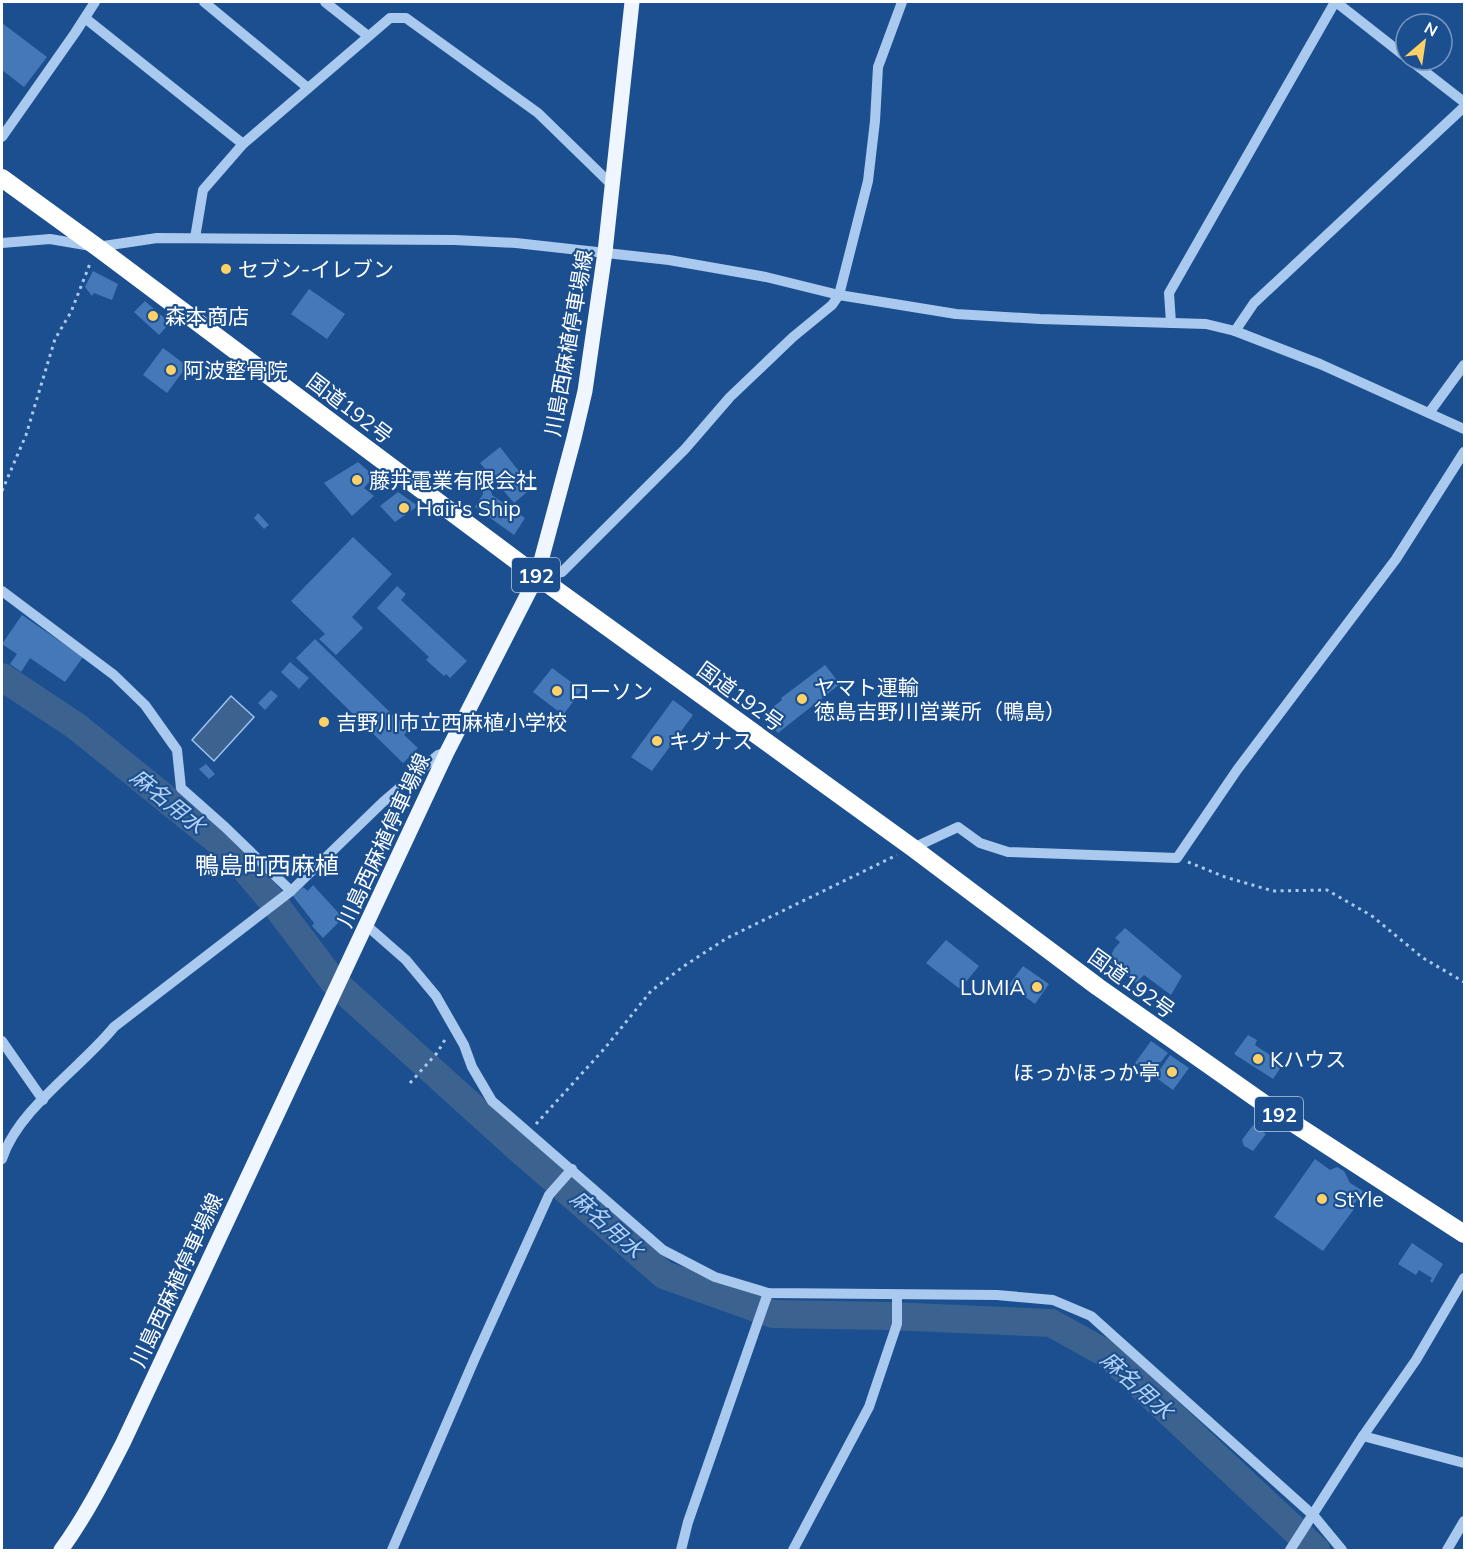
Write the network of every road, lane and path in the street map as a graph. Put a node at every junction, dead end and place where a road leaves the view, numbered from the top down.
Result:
1 (95, 2) edge
2 (204, 2) edge
3 (325, 2) edge
4 (632, 2) edge
5 (902, 2) edge
6 (1335, 2) edge
7 (85, 18) junction
8 (368, 36) junction
9 (1394, 48) edge
10 (1425, 72) edge
11 (308, 88) junction
12 (1464, 102) edge
13 (1464, 107) edge
14 (2, 137) edge
15 (243, 144) junction
16 (2, 178) edge
17 (613, 186) junction
18 (195, 238) junction
19 (2, 243) edge
20 (97, 247) junction
21 (605, 252) junction
22 (839, 295) junction
23 (1171, 323) junction
24 (1235, 331) junction
25 (1464, 366) edge
26 (1429, 413) junction
27 (1464, 429) edge
28 (1464, 452) edge
29 (2, 491) edge
30 (537, 576) junction
31 (2, 591) edge
32 (447, 752) junction
33 (913, 848) junction
34 (1177, 858) junction
35 (288, 892) junction
36 (366, 925) junction
37 (1464, 982) edge
38 (2, 1041) edge
39 (437, 1053) dead end
40 (410, 1083) dead end
41 (43, 1100) junction
42 (529, 1133) junction
43 (2, 1159) edge
44 (572, 1169) junction
45 (1464, 1234) edge
46 (1464, 1278) edge
47 (768, 1293) junction
48 (897, 1298) junction
49 (1363, 1436) junction
50 (1464, 1463) edge
51 (1314, 1516) junction
52 (1464, 1521) edge
53 (61, 1551) edge
54 (392, 1551) edge
55 (681, 1551) edge
56 (793, 1551) edge
57 (1290, 1551) edge
58 (1342, 1551) edge
59 (1447, 1551) edge

1 - 7 street
2 - 11 street
3 - 8 street
4 - 17 main road, 川島西麻植停車場線
5 - 22 street
6 - 9 street
6 - 23 street
7 - 14 street
7 - 15 street
8 - 11 street
8 - 17 street
10 - 12 street
11 - 15 street
13 - 24 street
15 - 18 street
16 - 20 highway, 国道192号 / 192
17 - 21 main road, 川島西麻植停車場線
18 - 20 street
18 - 21 street
19 - 20 street
20 - 29 path
20 - 30 highway, 国道192号 / 192
21 - 22 street
21 - 30 main road, 川島西麻植停車場線
22 - 23 street
22 - 30 street
23 - 24 street
24 - 26 street
25 - 26 street
26 - 27 street
28 - 34 street
30 - 32 main road, 川島西麻植停車場線
30 - 33 highway, 国道192号 / 192
31 - 35 street
32 - 35 street
32 - 36 main road, 川島西麻植停車場線
33 - 34 street
33 - 42 path
33 - 45 highway, 国道192号 / 192
34 - 37 path
35 - 41 street
36 - 42 street
36 - 53 main road, 川島西麻植停車場線
38 - 41 street
39 - 40 path
41 - 43 street
42 - 44 street
44 - 47 street
44 - 54 street
46 - 49 street
47 - 48 street
47 - 55 street
48 - 51 street
48 - 56 street
49 - 50 street
49 - 51 street
51 - 57 street
51 - 58 street
52 - 59 street

